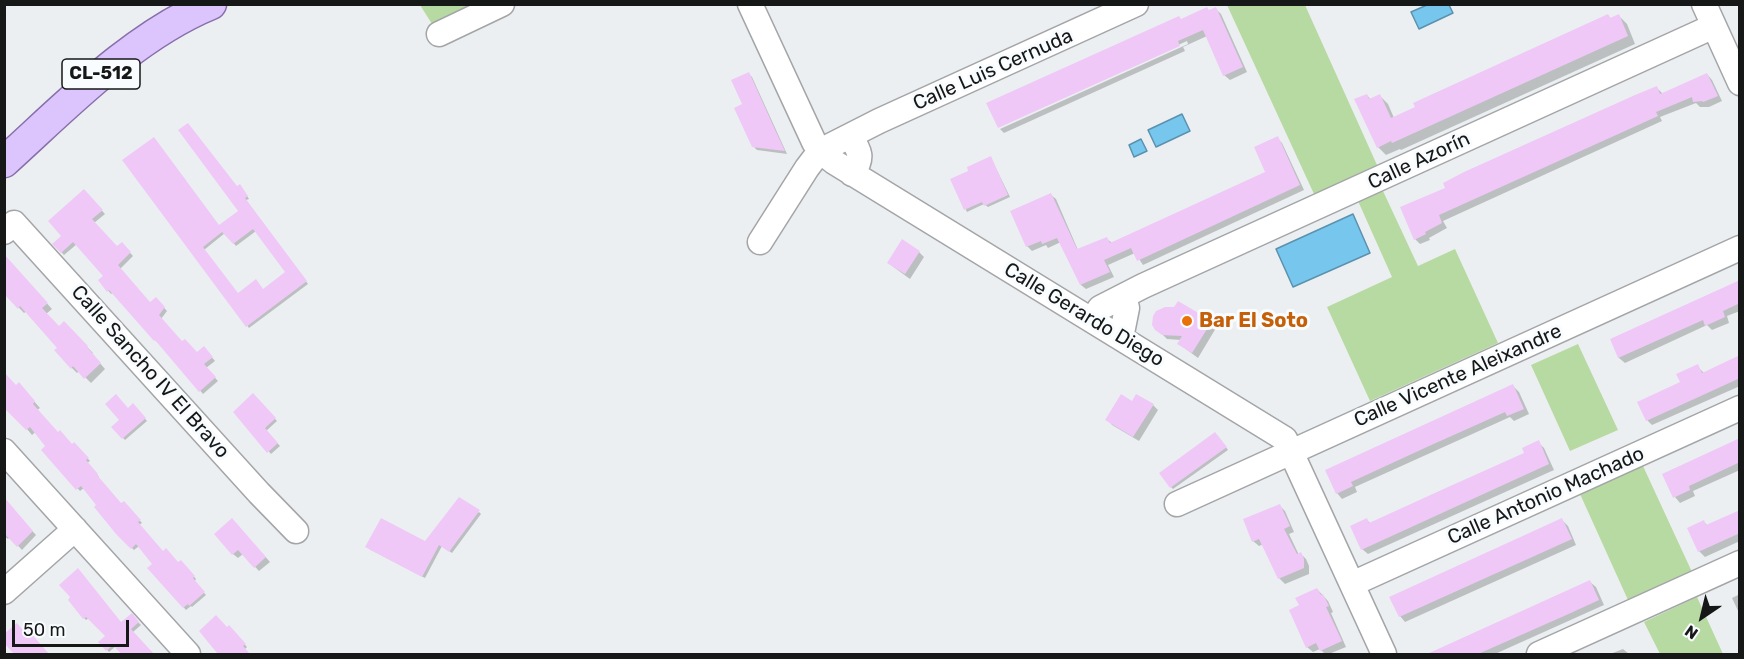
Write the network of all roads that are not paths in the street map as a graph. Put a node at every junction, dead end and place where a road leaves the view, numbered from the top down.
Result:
1 (211, 4) edge
2 (502, 4) edge
3 (750, 4) edge
4 (1136, 4) edge
5 (1704, 4) edge
6 (1714, 26) junction
7 (439, 34) dead end
8 (1740, 83) edge
9 (850, 136) junction
10 (820, 151) junction
11 (4, 162) edge
12 (852, 174) junction
13 (4, 231) edge
14 (760, 242) dead end
15 (1740, 248) edge
16 (1124, 296) junction
17 (1092, 320) junction
18 (1121, 338) junction
19 (1740, 408) edge
20 (4, 451) edge
21 (1292, 452) junction
22 (1177, 504) dead end
23 (75, 529) junction
24 (296, 531) dead end
25 (1740, 563) edge
26 (1352, 584) junction
27 (4, 592) edge
28 (188, 654) edge
29 (1384, 654) edge
30 (1539, 654) edge

1 - 11 main road, CL-512
2 - 7 street
3 - 10 street, Calle Gerardo Diego
4 - 9 street, Calle Luis Cernuda
5 - 6 street
6 - 8 street
6 - 16 street, Calle Azorín
9 - 10 street, Calle Luis Cernuda
9 - 12 street
10 - 12 street, Calle Gerardo Diego
10 - 14 street, Calle Luis Cernuda
12 - 17 street, Calle Gerardo Diego
13 - 24 street, Calle Sancho IV El Bravo
15 - 21 street, Calle Vicente Aleixandre
16 - 17 street, Calle Azorín
16 - 18 street
17 - 18 street, Calle Gerardo Diego
18 - 21 street, Calle Gerardo Diego
19 - 26 street, Calle Antonio Machado
20 - 23 street
21 - 22 street, Calle Vicente Aleixandre
21 - 26 street, Calle Gerardo Diego
23 - 27 street
23 - 28 street
25 - 30 street
26 - 29 street, Calle Gerardo Diego

